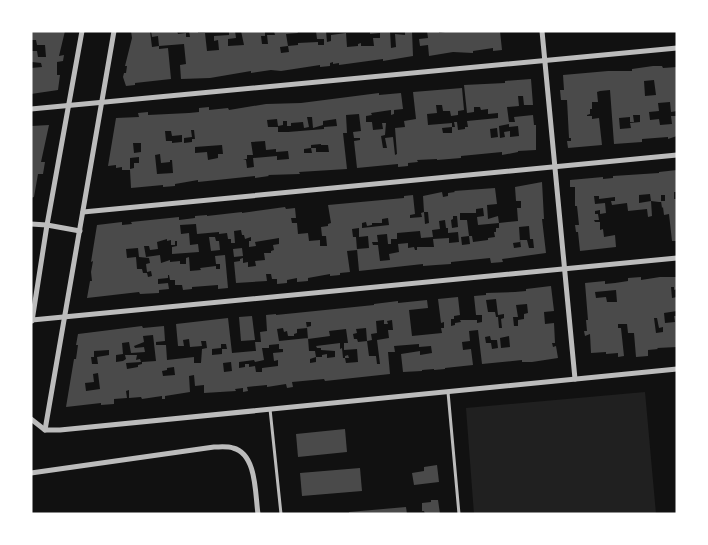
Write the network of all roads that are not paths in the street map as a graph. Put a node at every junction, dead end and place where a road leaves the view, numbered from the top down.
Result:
1 (82, 31) edge
2 (114, 31) edge
3 (542, 31) edge
4 (677, 48) edge
5 (545, 61) junction
6 (102, 102) junction
7 (69, 105) junction
8 (31, 109) edge
9 (677, 155) edge
10 (555, 167) junction
11 (83, 212) junction
12 (31, 224) edge
13 (47, 225) junction
14 (80, 231) junction
15 (677, 258) edge
16 (565, 269) junction
17 (64, 317) junction
18 (32, 322) edge
19 (677, 369) edge
20 (576, 379) junction
21 (448, 392) junction
22 (270, 409) junction
23 (31, 419) edge
24 (45, 430) junction
25 (31, 473) edge
26 (258, 514) edge
27 (281, 514) edge
28 (459, 514) edge

1 - 7 street
2 - 6 street
3 - 5 street
4 - 5 street
5 - 6 street
5 - 10 street
6 - 7 street
6 - 11 street
7 - 8 street
7 - 13 street
9 - 10 street
10 - 11 street
10 - 16 street
11 - 14 street
12 - 13 street
13 - 14 street
13 - 18 street
14 - 17 street
15 - 16 street
16 - 17 street
16 - 20 street
17 - 18 street
17 - 24 street
19 - 20 street
20 - 21 street
21 - 22 street
21 - 28 lane
22 - 24 street
22 - 27 lane
23 - 24 street
25 - 26 street

